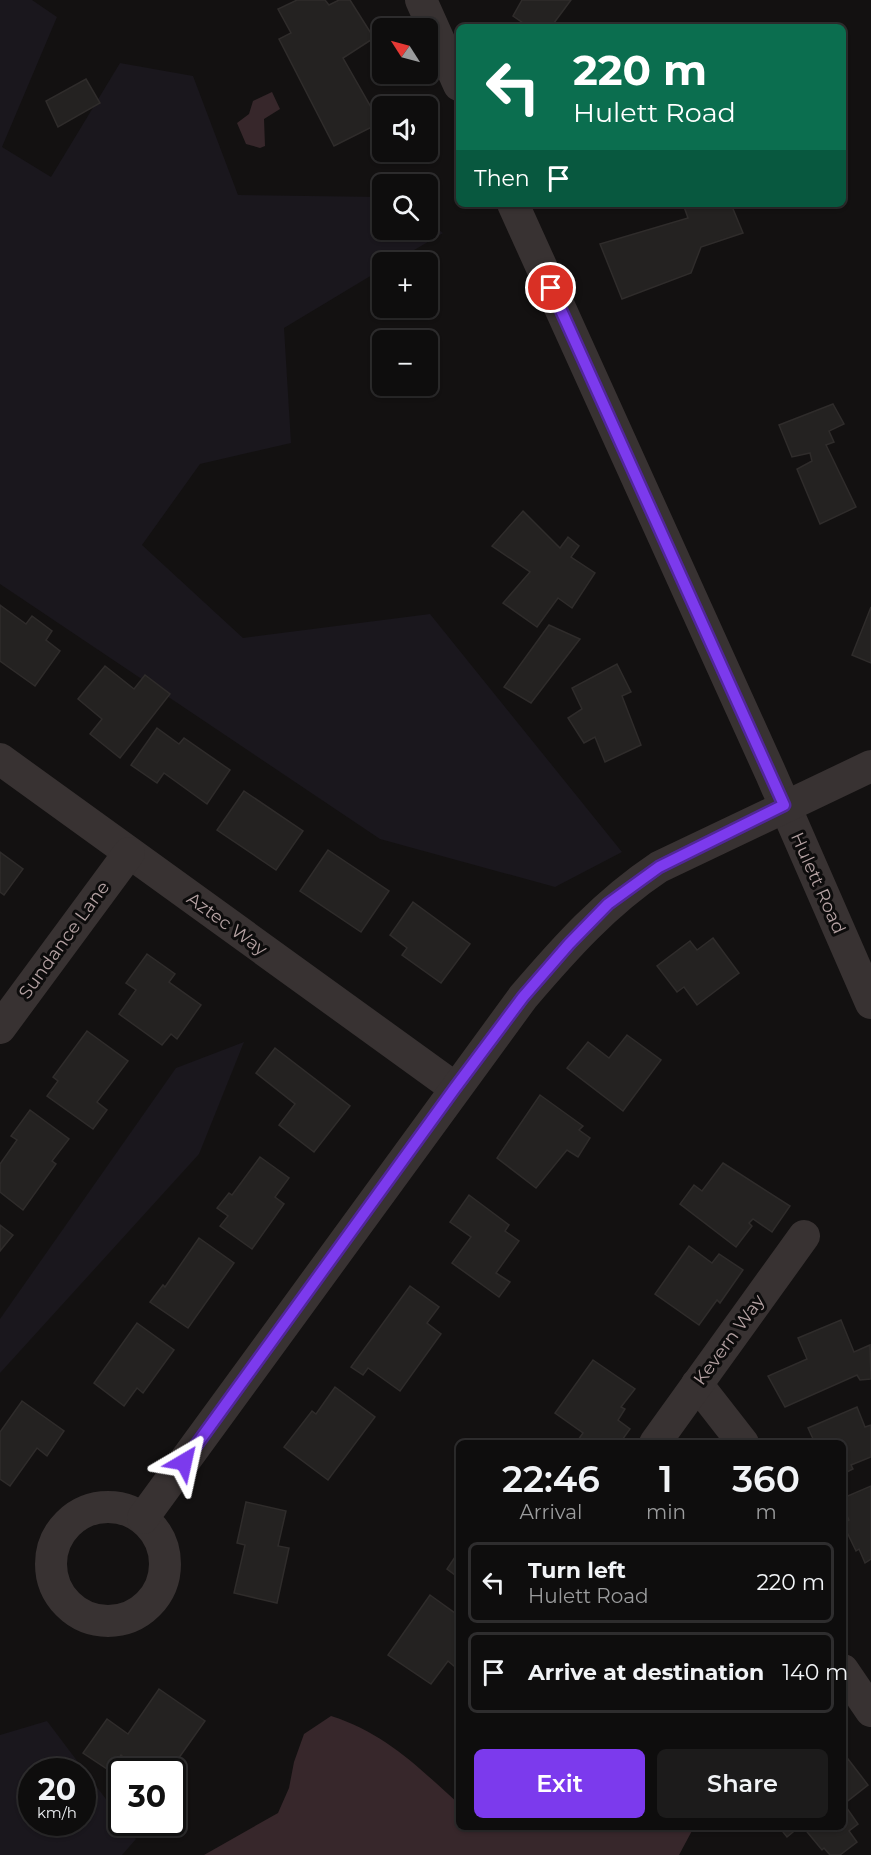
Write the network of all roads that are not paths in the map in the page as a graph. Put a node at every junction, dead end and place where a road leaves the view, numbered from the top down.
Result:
1 (421, 0) edge
2 (456, 78) edge
3 (514, 207) edge
4 (0, 759) edge
5 (871, 766) edge
6 (784, 805) junction
7 (129, 853) junction
8 (871, 1003) edge
9 (0, 1028) edge
10 (455, 1088) junction
11 (804, 1236) dead end
12 (697, 1384) junction
13 (657, 1440) edge
14 (741, 1440) edge
15 (143, 1518) dead end
16 (846, 1674) edge
17 (871, 1711) edge

1 - 2 street
3 - 6 street, Hulett Road
4 - 7 street, Aztec Way
5 - 6 street
6 - 8 street, Hulett Road
6 - 10 street
7 - 9 street, Sundance Lane
7 - 10 street, Aztec Way
10 - 15 street
11 - 12 street, Kevern Way
12 - 13 street, Kevern Way
12 - 14 street
16 - 17 street

